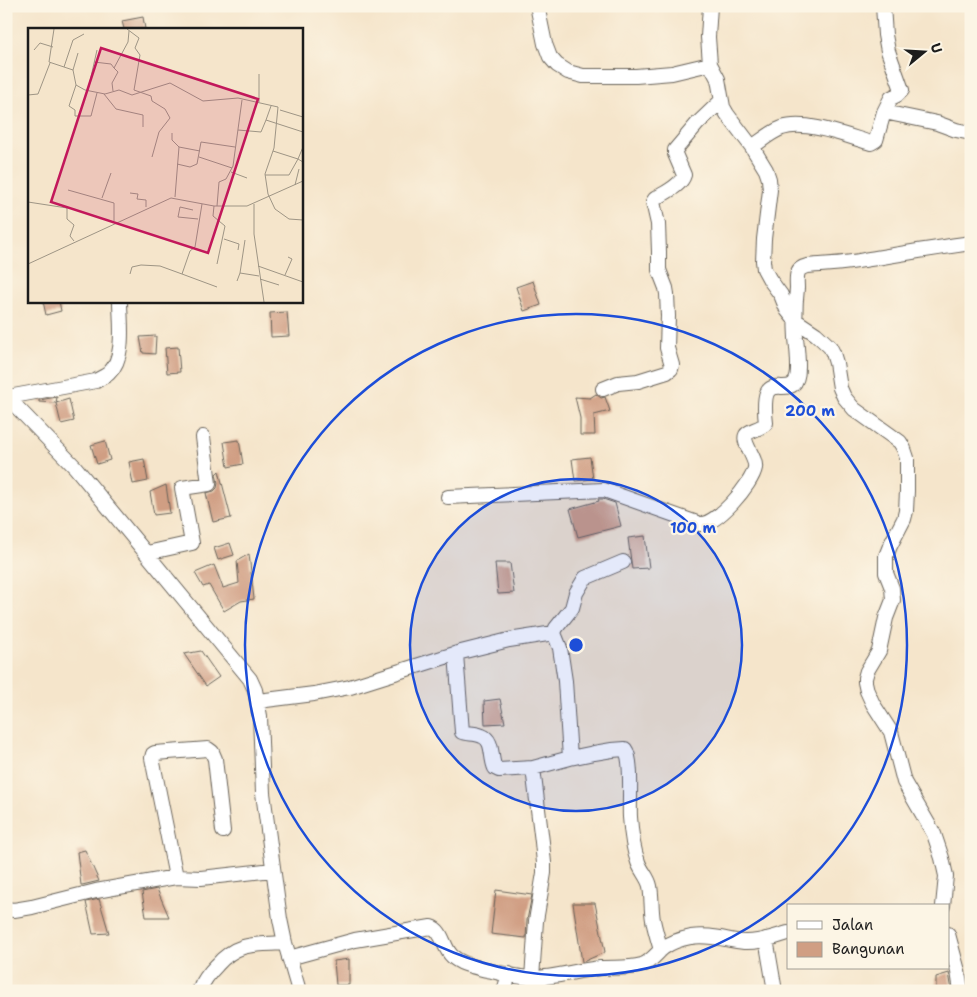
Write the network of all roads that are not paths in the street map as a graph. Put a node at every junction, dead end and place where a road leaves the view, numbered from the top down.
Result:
1 (538, 6) edge
2 (710, 6) edge
3 (883, 6) edge
4 (710, 64) junction
5 (721, 101) junction
6 (884, 112) junction
7 (971, 133) edge
8 (752, 147) junction
9 (971, 243) edge
10 (120, 302) edge
11 (795, 320) junction
12 (603, 389) dead end
13 (7, 396) edge
14 (203, 437) dead end
15 (448, 497) dead end
16 (146, 553) junction
17 (623, 562) dead end
18 (554, 633) junction
19 (456, 654) junction
20 (258, 700) junction
21 (570, 758) junction
22 (533, 768) junction
23 (224, 831) dead end
24 (273, 870) junction
25 (176, 877) junction
26 (943, 904) edge
27 (6, 909) edge
28 (787, 933) edge
29 (766, 939) junction
30 (950, 941) edge
31 (285, 943) junction
32 (661, 950) junction
33 (289, 958) junction
34 (509, 974) junction
35 (532, 978) junction
36 (199, 991) edge
37 (299, 991) edge
38 (504, 991) edge
39 (776, 991) edge
40 (961, 991) edge

1 - 4 street
2 - 4 street
3 - 6 street
4 - 5 street
5 - 8 street
5 - 12 street
6 - 7 street
6 - 8 street
8 - 11 street
9 - 11 street
10 - 13 street
11 - 15 street
11 - 26 street
13 - 16 street
14 - 16 street
16 - 20 street
17 - 18 street
18 - 19 street
18 - 21 street
19 - 20 street
19 - 22 street
20 - 24 street
21 - 22 street
21 - 32 street
22 - 35 street
23 - 25 street
24 - 25 street
24 - 31 street
25 - 27 street
28 - 29 street
29 - 32 street
29 - 39 street
30 - 40 street
31 - 33 street
31 - 36 street
32 - 35 street
33 - 34 street
33 - 37 street
34 - 35 street
34 - 38 street

